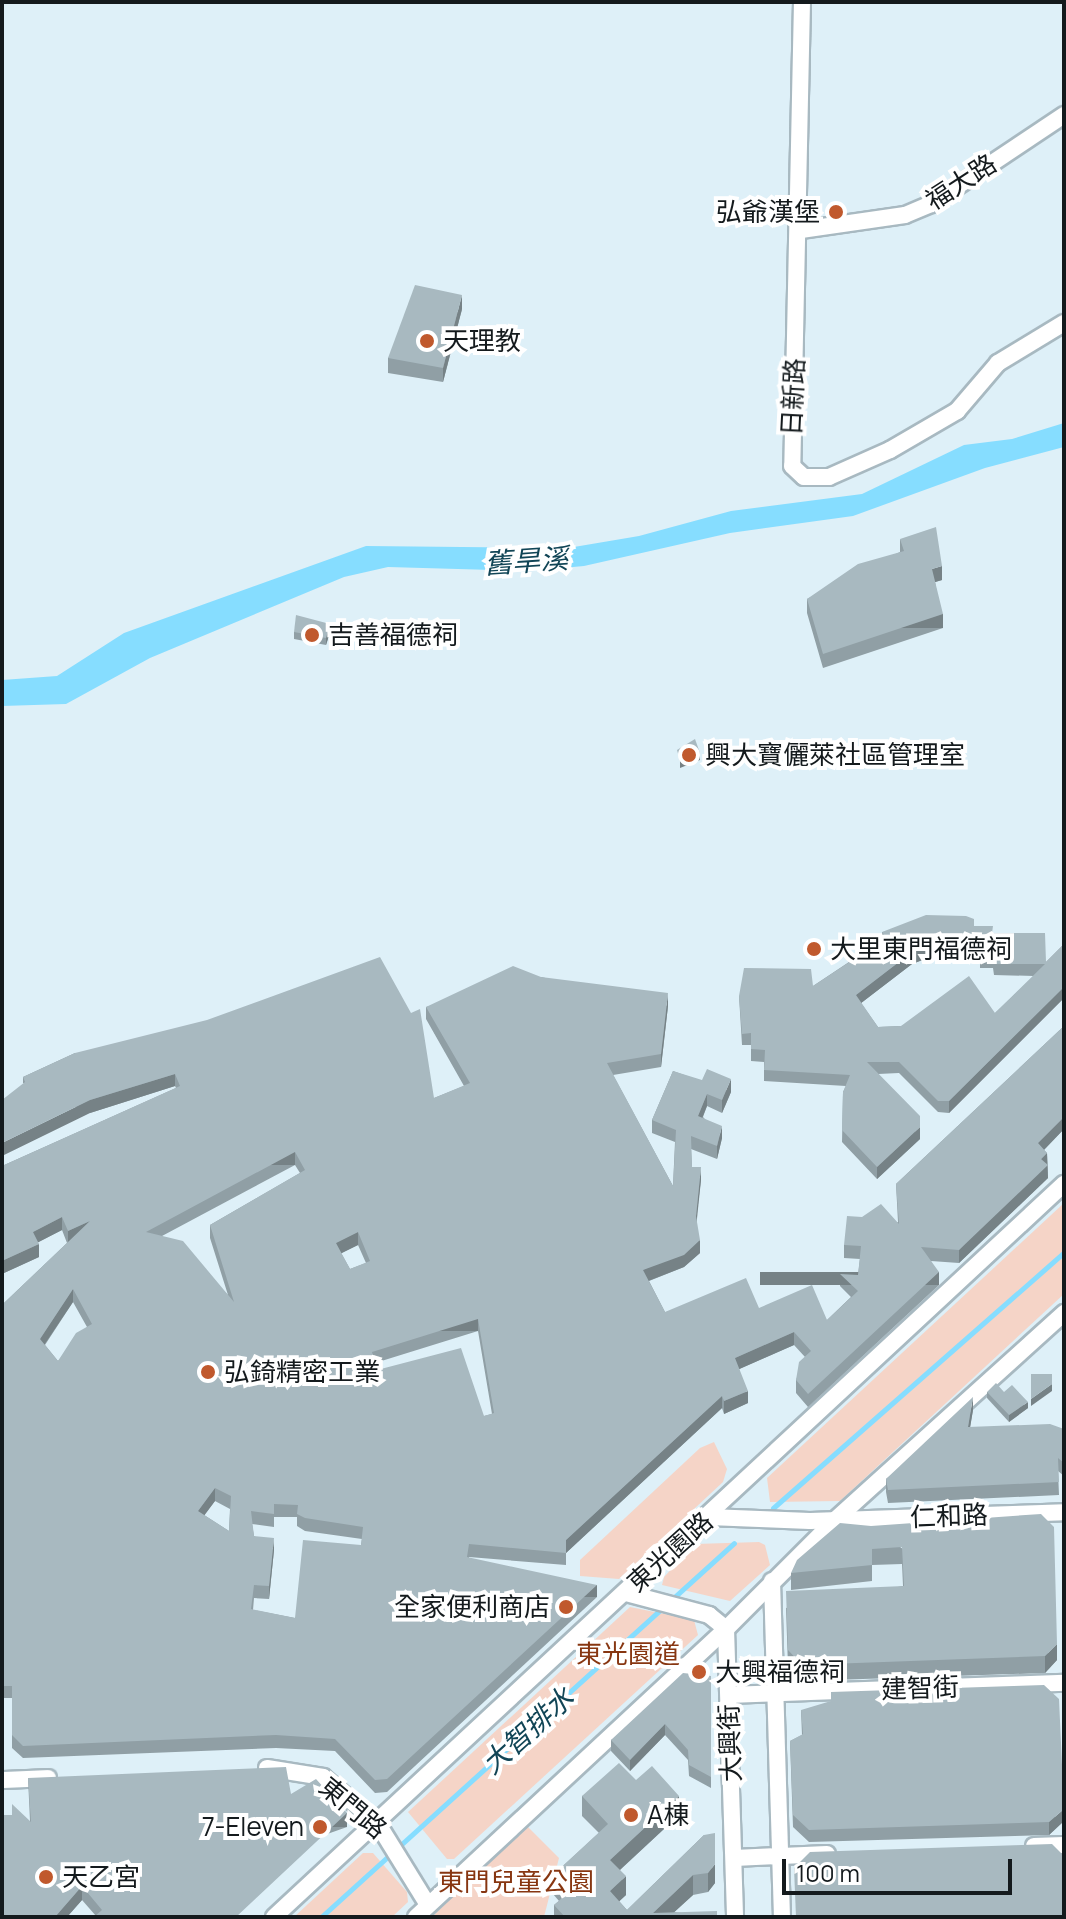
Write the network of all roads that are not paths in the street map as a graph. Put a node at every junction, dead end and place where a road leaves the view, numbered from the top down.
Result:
1 (802, 2) edge
2 (1064, 115) edge
3 (801, 230) junction
4 (1064, 323) edge
5 (1064, 1184) edge
6 (1064, 1313) edge
7 (1064, 1512) edge
8 (709, 1517) junction
9 (835, 1520) junction
10 (772, 1581) junction
11 (626, 1593) junction
12 (726, 1629) junction
13 (1064, 1683) edge
14 (776, 1693) junction
15 (729, 1695) junction
16 (254, 1769) edge
17 (62, 1778) edge
18 (2, 1780) edge
19 (378, 1824) junction
20 (1064, 1845) edge
21 (1019, 1847) edge
22 (841, 1853) edge
23 (781, 1855) junction
24 (734, 1858) junction
25 (422, 1911) edge
26 (274, 1917) edge
27 (735, 1917) edge
28 (782, 1917) edge

1 - 3 street, 日新路
2 - 3 street, 福大路
3 - 4 street, 日新路
5 - 8 street, 東光園路
6 - 9 street
7 - 9 street, 仁和路
8 - 9 street, 仁和路
8 - 11 street, 東光園路
9 - 10 street
10 - 12 street
10 - 14 street, 大興街
11 - 12 street
11 - 19 street, 東光園路
12 - 15 street, 大興街
12 - 25 street
13 - 14 street, 建智街
14 - 15 street, 建智街
14 - 23 street, 大興街
15 - 24 street, 大興街
16 - 19 street, 東門路
17 - 18 street
19 - 25 street, 東門路
19 - 26 street, 東光園路
20 - 21 street
22 - 23 street
23 - 24 street
23 - 28 street, 大興街
24 - 27 street, 大興街

